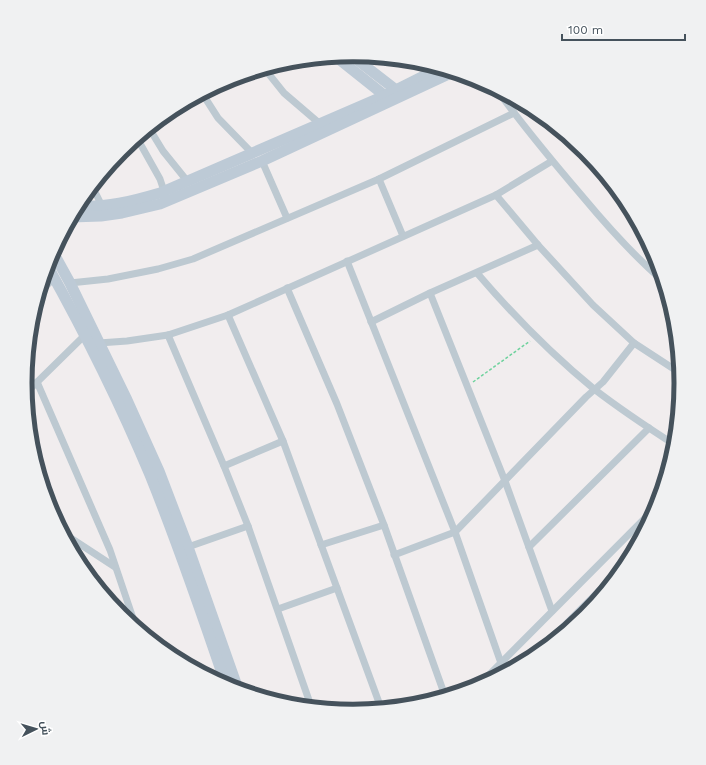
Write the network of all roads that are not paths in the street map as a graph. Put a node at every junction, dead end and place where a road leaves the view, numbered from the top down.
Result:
1 (343, 62) edge
2 (360, 62) edge
3 (434, 72) edge
4 (268, 73) edge
5 (445, 75) edge
6 (399, 92) junction
7 (205, 98) edge
8 (387, 98) junction
9 (505, 100) edge
10 (514, 113) junction
11 (319, 123) junction
12 (152, 133) edge
13 (139, 143) edge
14 (252, 153) junction
15 (262, 161) junction
16 (552, 161) junction
17 (379, 179) junction
18 (188, 182) junction
19 (164, 191) junction
20 (95, 192) edge
21 (496, 195) junction
22 (85, 206) edge
23 (102, 206) junction
24 (78, 217) edge
25 (287, 218) junction
26 (403, 236) junction
27 (538, 245) junction
28 (57, 259) edge
29 (347, 261) junction
30 (51, 272) edge
31 (477, 273) junction
32 (655, 273) edge
33 (54, 278) junction
34 (70, 283) junction
35 (47, 285) edge
36 (287, 288) junction
37 (430, 293) junction
38 (228, 315) junction
39 (371, 322) junction
40 (85, 335) junction
41 (168, 335) junction
42 (99, 343) junction
43 (634, 343) junction
44 (673, 369) edge
45 (37, 382) junction
46 (32, 387) edge
47 (595, 389) junction
48 (649, 428) junction
49 (283, 441) junction
50 (669, 441) edge
51 (149, 461) junction
52 (224, 466) junction
53 (505, 481) junction
54 (643, 520) edge
55 (384, 525) junction
56 (248, 526) junction
57 (455, 532) junction
58 (73, 539) edge
59 (321, 545) junction
60 (188, 547) junction
61 (529, 547) junction
62 (394, 555) junction
63 (115, 566) junction
64 (337, 588) junction
65 (278, 608) junction
66 (552, 611) junction
67 (132, 615) edge
68 (501, 663) junction
69 (493, 671) edge
70 (223, 676) edge
71 (235, 681) edge
72 (443, 691) edge
73 (309, 701) edge
74 (379, 703) edge

1 - 8 street
2 - 6 street
3 - 6 street
4 - 11 street
5 - 6 street
6 - 8 street
7 - 14 street
8 - 11 street
8 - 15 street
9 - 10 street
10 - 16 street
10 - 17 street
11 - 14 street
12 - 18 street
13 - 19 street
14 - 18 street
15 - 24 street
15 - 25 street
16 - 21 street
16 - 32 street
17 - 25 street
17 - 26 street
18 - 19 street
19 - 23 street
20 - 23 street
21 - 26 street
21 - 27 street
22 - 23 street
25 - 34 street
26 - 29 street
27 - 31 street
27 - 43 street
28 - 34 street
29 - 36 street
29 - 39 street
30 - 33 street
31 - 37 street
31 - 47 street
33 - 35 street
33 - 40 street
34 - 42 street
36 - 38 street
36 - 55 street
37 - 39 street
37 - 53 street
38 - 41 street
38 - 49 street
39 - 57 street
40 - 45 street
40 - 51 street
41 - 42 street
41 - 52 street
42 - 51 street
43 - 44 street
43 - 47 street
45 - 46 street
45 - 63 street
47 - 48 street
47 - 53 street
48 - 50 street
48 - 61 street
49 - 52 street
49 - 59 street
51 - 60 street
51 - 70 street
52 - 56 street
53 - 57 street
53 - 61 street
54 - 66 street
55 - 59 street
55 - 62 street
56 - 60 street
56 - 65 street
57 - 62 street
57 - 68 street
58 - 63 street
59 - 64 street
60 - 71 street
61 - 66 street
62 - 72 street
63 - 67 street
64 - 65 street
64 - 74 street
65 - 73 street
66 - 68 street
68 - 69 street

